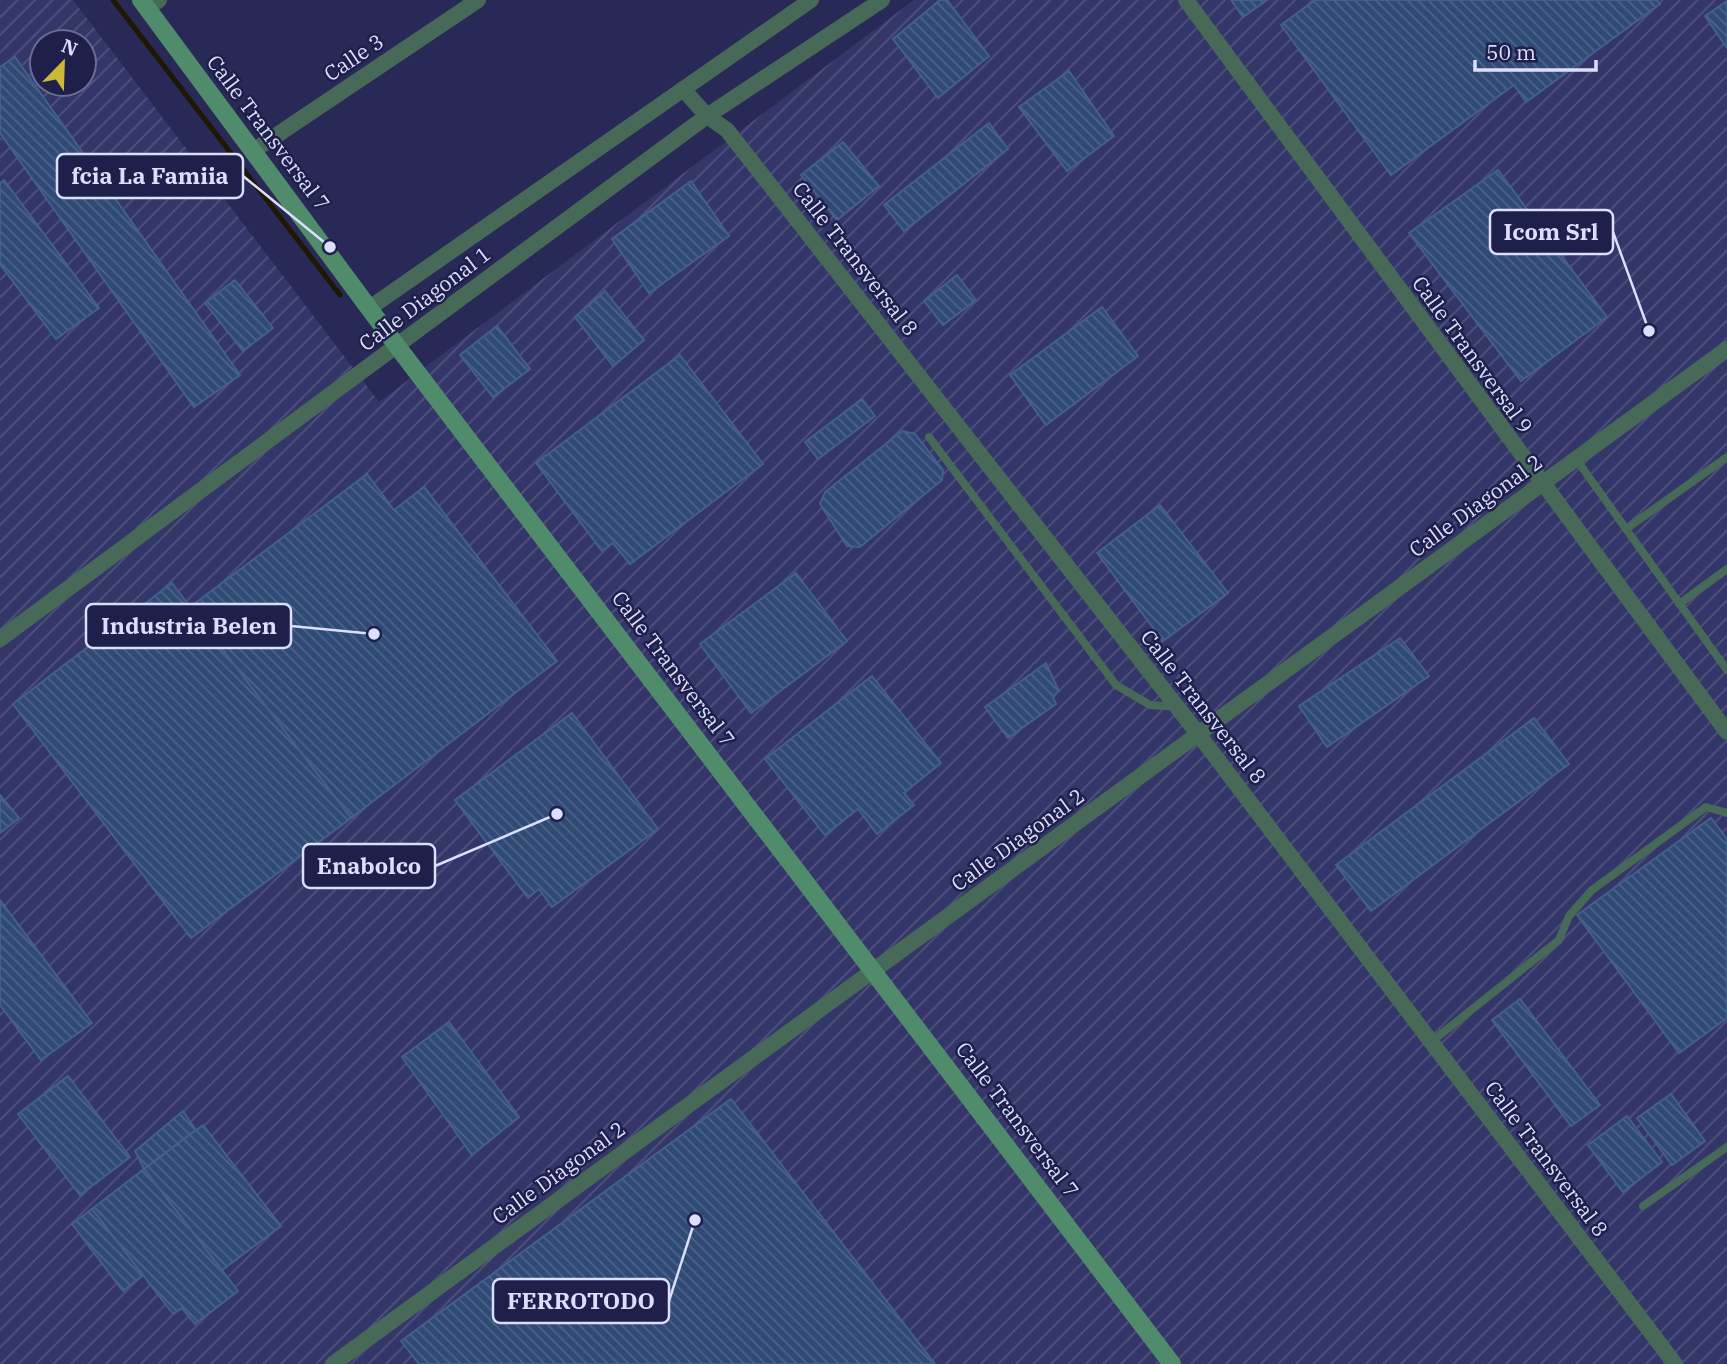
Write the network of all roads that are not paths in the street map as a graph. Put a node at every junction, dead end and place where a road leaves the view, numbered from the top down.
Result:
1 (478, 0) edge
2 (811, 0) edge
3 (882, 0) edge
4 (1186, 0) edge
5 (149, 3) edge
6 (683, 89) junction
7 (707, 116) junction
8 (253, 151) junction
9 (370, 307) junction
10 (397, 346) junction
11 (1727, 349) edge
12 (929, 437) dead end
13 (1727, 457) edge
14 (1576, 459) junction
15 (1541, 484) junction
16 (1626, 528) junction
17 (1727, 569) edge
18 (1679, 604) junction
19 (0, 639) edge
20 (1727, 670) edge
21 (1177, 707) junction
22 (1727, 732) edge
23 (1199, 735) junction
24 (1727, 813) edge
25 (875, 970) junction
26 (1431, 1042) junction
27 (1727, 1147) edge
28 (1643, 1206) dead end
29 (333, 1364) edge
30 (1172, 1364) edge
31 (1675, 1364) edge

1 - 8 street, Calle 3
2 - 6 street, Calle Diagonal 1
3 - 7 street, Calle Diagonal 1
4 - 15 street, Calle Transversal 9
5 - 8 street, Calle Transversal 7
6 - 7 street, Calle Transversal 8
6 - 9 street, Calle Diagonal 1
7 - 10 street, Calle Diagonal 1
7 - 21 street, Calle Transversal 8
8 - 9 street, Calle Transversal 7
9 - 10 street, Calle Transversal 7
10 - 19 street, Calle Diagonal 1
10 - 25 street, Calle Transversal 7
11 - 14 street, Calle Diagonal 2
12 - 21 lane
13 - 16 lane
14 - 15 street, Calle Diagonal 2
14 - 16 lane
15 - 22 street, Calle Transversal 9
15 - 23 street, Calle Diagonal 2
16 - 18 lane
17 - 18 lane
18 - 20 lane
21 - 23 street, Calle Transversal 8
23 - 25 street, Calle Diagonal 2
23 - 26 street, Calle Transversal 8
24 - 26 lane
25 - 29 street, Calle Diagonal 2
25 - 30 street, Calle Transversal 7
26 - 31 street, Calle Transversal 8
27 - 28 lane

